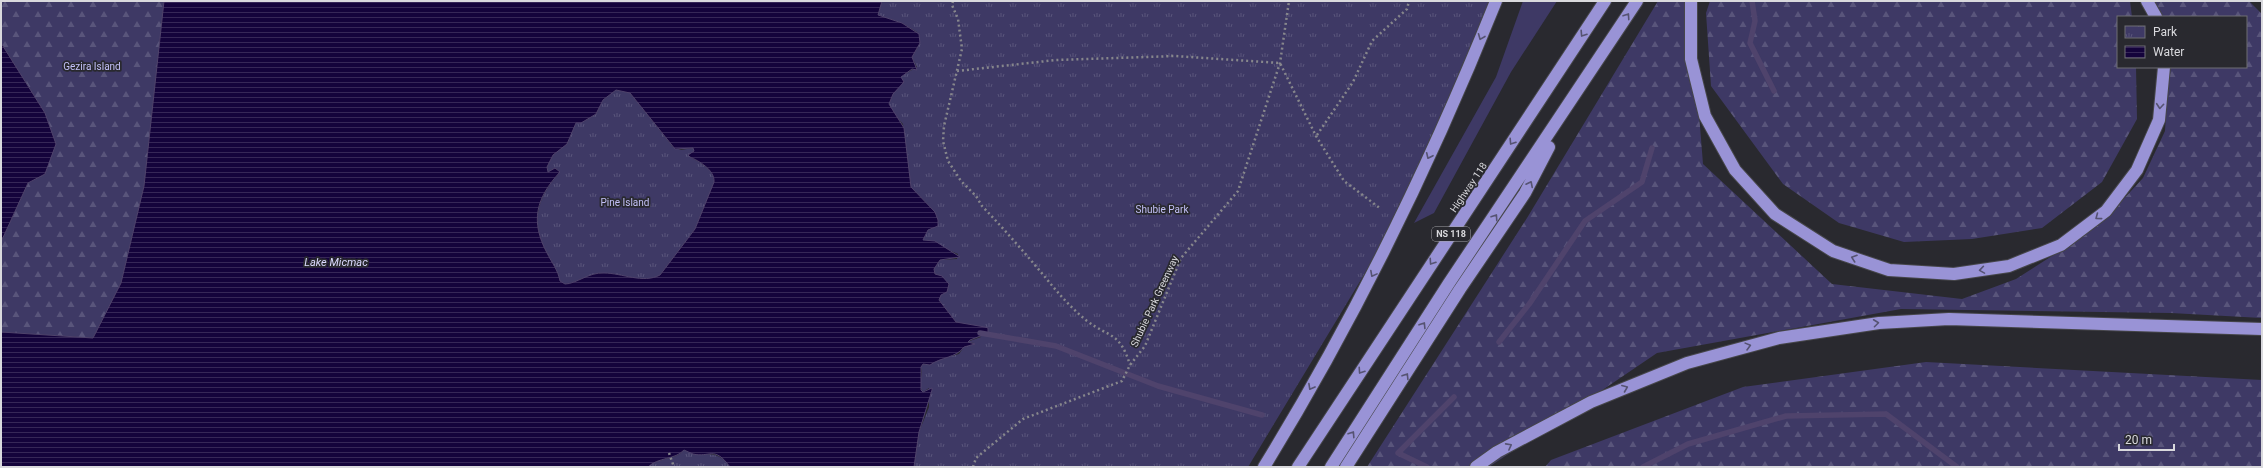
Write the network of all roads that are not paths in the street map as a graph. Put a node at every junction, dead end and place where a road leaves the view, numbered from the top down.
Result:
1 (1496, 1) edge
2 (1605, 1) edge
3 (1638, 1) edge
4 (1691, 1) edge
5 (2147, 1) edge
6 (2155, 16) edge
7 (2164, 68) edge
8 (1582, 83) junction
9 (2262, 329) edge
10 (1264, 467) edge
11 (1298, 467) edge
12 (1331, 467) edge
13 (1346, 467) edge
14 (1476, 467) edge

1 -> 10 highway
2 -> 11 highway, Highway 118 / NS 118
8 -> 3 highway, NS 118
7 -> 4 highway
5 - 6 highway
12 -> 8 highway, NS 118
13 -> 8 highway
14 -> 9 highway

